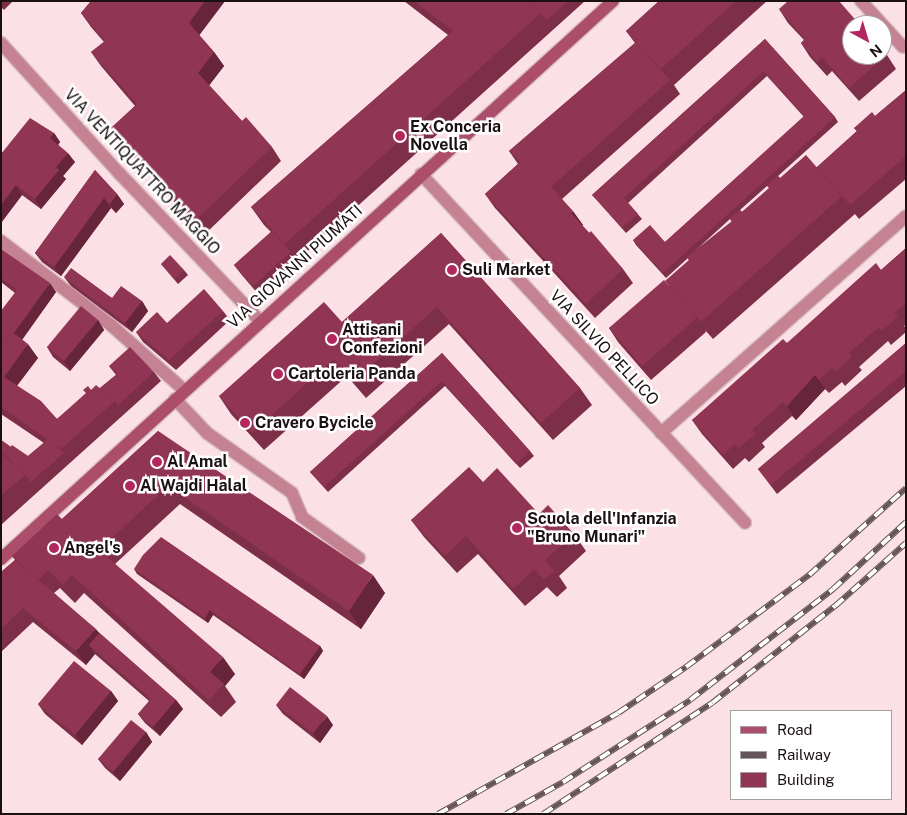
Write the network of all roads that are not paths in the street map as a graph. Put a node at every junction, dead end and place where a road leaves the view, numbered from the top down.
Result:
1 (613, 1) edge
2 (862, 1) edge
3 (1, 43) edge
4 (905, 48) edge
5 (421, 174) junction
6 (906, 216) edge
7 (1, 241) edge
8 (260, 321) junction
9 (179, 394) junction
10 (661, 433) junction
11 (744, 523) dead end
12 (359, 558) dead end
13 (1, 559) edge

1 - 5 street, VIA GIOVANNI PIUMATI
2 - 4 street
3 - 8 street, VIA VENTIQUATTRO MAGGIO
5 - 8 street, VIA GIOVANNI PIUMATI
5 - 10 street, VIA SILVIO PELLICO
6 - 10 street
7 - 9 street
8 - 9 street, VIA GIOVANNI PIUMATI
9 - 12 street
9 - 13 street, VIA GIOVANNI PIUMATI
10 - 11 street, VIA SILVIO PELLICO

